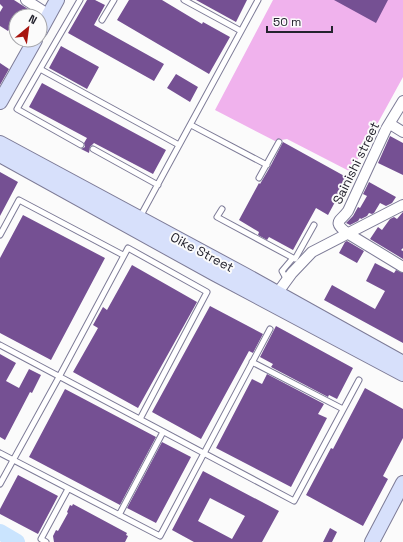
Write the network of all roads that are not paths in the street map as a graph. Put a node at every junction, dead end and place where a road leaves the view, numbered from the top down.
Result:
1 (26, 0) edge
2 (57, 0) edge
3 (80, 0) edge
4 (114, 0) edge
5 (184, 0) edge
6 (258, 0) edge
7 (49, 15) joint
8 (102, 20) dead end
9 (241, 31) junction
10 (30, 48) edge
11 (40, 69) junction
12 (403, 101) edge
13 (0, 102) edge
14 (191, 124) junction
15 (390, 124) junction
16 (403, 132) edge
17 (279, 142) dead end
18 (0, 143) edge
19 (82, 145) dead end
20 (179, 146) junction
21 (93, 149) dead end
22 (0, 155) edge
23 (266, 165) junction
24 (259, 178) dead end
25 (158, 185) junction
26 (403, 205) edge
27 (222, 209) dead end
28 (137, 224) junction
29 (314, 225) dead end
30 (347, 233) junction
31 (0, 235) edge
32 (123, 255) junction
33 (292, 258) junction
34 (403, 267) edge
35 (287, 280) junction
36 (273, 298) junction
37 (270, 329) dead end
38 (0, 345) edge
39 (252, 362) junction
40 (403, 363) edge
41 (403, 374) edge
42 (59, 377) junction
43 (358, 380) dead end
44 (343, 409) junction
45 (140, 419) junction
46 (163, 432) junction
47 (0, 452) edge
48 (204, 453) junction
49 (13, 460) junction
50 (403, 483) edge
51 (0, 484) edge
52 (68, 489) junction
53 (119, 515) junction
54 (46, 542) edge
55 (372, 542) edge

1 - 7 street
2 - 7 street
3 - 11 lane
4 - 8 lane
5 - 9 lane
6 - 9 lane
9 - 14 lane
10 - 13 street
11 - 19 lane
11 - 20 lane
12 - 15 street, Sainishi street
14 - 20 lane
14 - 23 lane
15 - 16 street
15 - 30 street, Sainishi street
17 - 23 lane
18 - 28 street, Oike Street
20 - 25 lane
21 - 25 lane
22 - 28 street, Oike Street
23 - 24 lane
25 - 28 lane
26 - 30 street
27 - 33 lane
28 - 36 street, Oike Street
29 - 33 lane
30 - 34 street
30 - 35 street
31 - 32 lane
32 - 42 lane
32 - 45 lane
33 - 35 lane
35 - 36 street
36 - 40 street, Oike Street
36 - 41 street, Oike Street
37 - 39 lane
38 - 42 lane
39 - 44 lane
39 - 48 lane
42 - 45 lane
42 - 49 lane
43 - 44 lane
44 - 48 lane
45 - 46 lane
46 - 48 lane
46 - 53 lane
47 - 49 lane
48 - 53 lane
49 - 51 lane
49 - 52 lane
50 - 55 street
52 - 53 lane
52 - 54 lane

